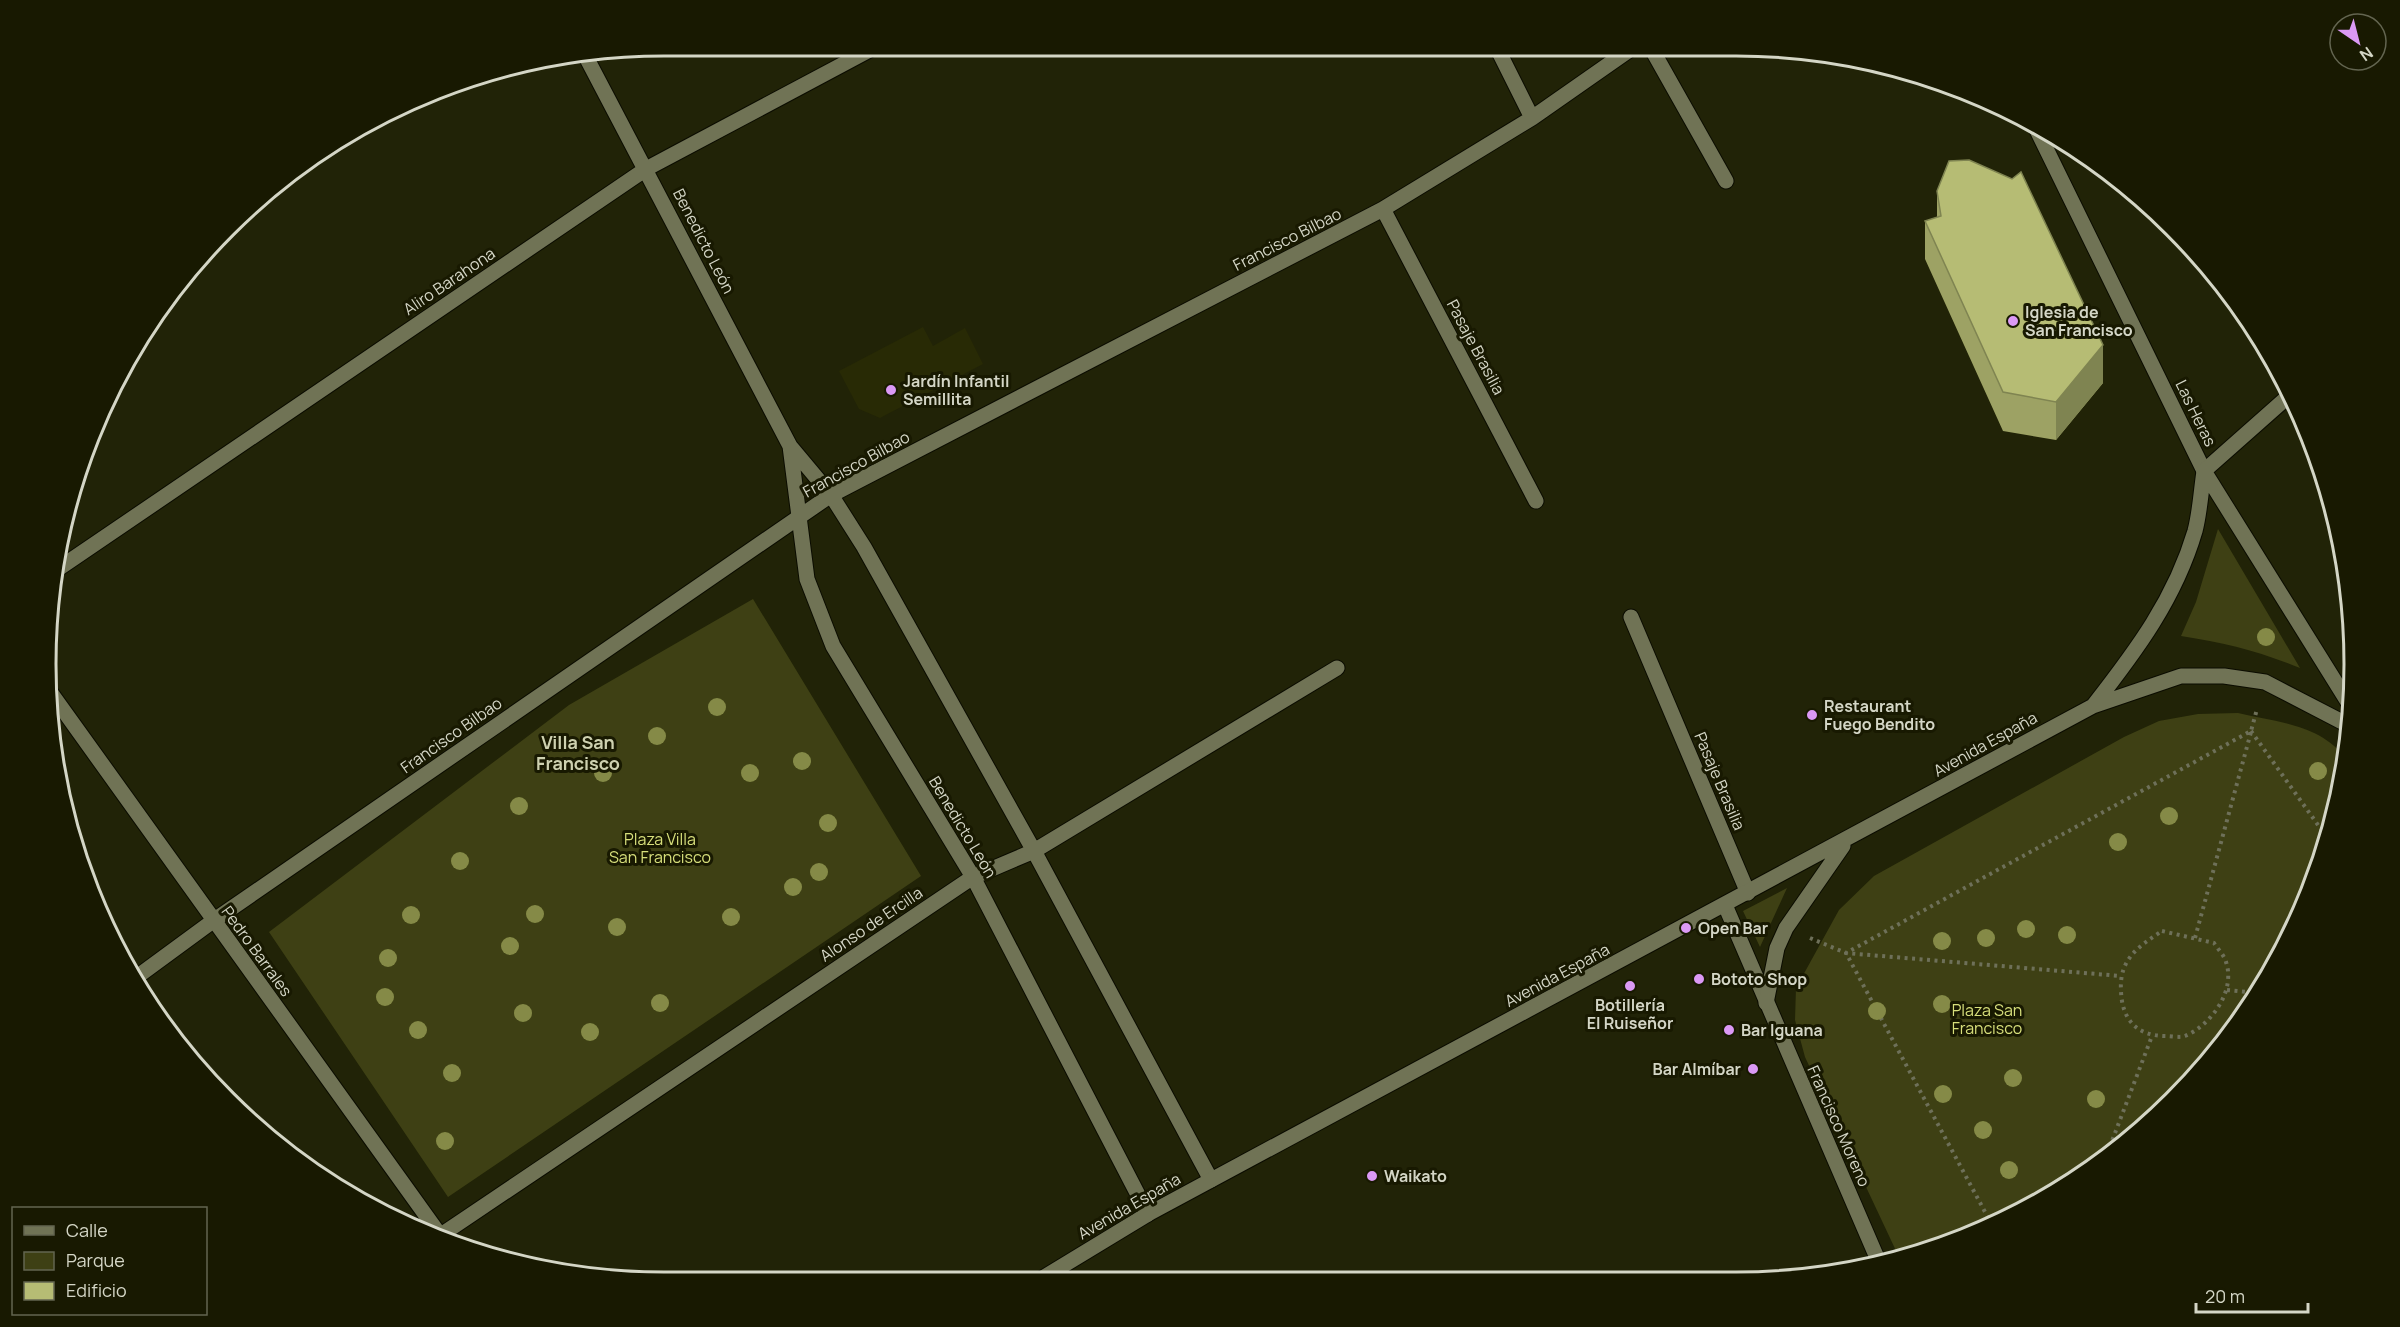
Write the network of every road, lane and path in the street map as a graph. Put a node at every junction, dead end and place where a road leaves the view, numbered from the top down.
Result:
1 (858, 56) edge
2 (1501, 56) edge
3 (1621, 56) edge
4 (1656, 56) edge
5 (588, 61) edge
6 (1532, 118) junction
7 (2039, 136) edge
8 (646, 169) junction
9 (1726, 181) dead end
10 (1383, 209) junction
11 (2284, 400) edge
12 (790, 446) junction
13 (2204, 471) junction
14 (831, 495) junction
15 (1536, 501) dead end
16 (798, 517) junction
17 (64, 565) edge
18 (1631, 617) dead end
19 (1337, 668) dead end
20 (2265, 682) junction
21 (2343, 695) edge
22 (57, 701) edge
23 (2093, 706) junction
24 (2341, 721) edge
25 (2251, 731) junction
26 (2321, 830) edge
27 (1846, 841) junction
28 (1034, 851) junction
29 (973, 878) junction
30 (1748, 893) junction
31 (1725, 905) junction
32 (213, 921) junction
33 (1786, 928) junction
34 (2195, 938) junction
35 (1846, 953) junction
36 (141, 974) edge
37 (2120, 976) junction
38 (2227, 990) junction
39 (2248, 992) edge
40 (1766, 1003) junction
41 (2152, 1036) junction
42 (2111, 1142) edge
43 (1211, 1180) junction
44 (1148, 1214) junction
45 (1988, 1217) edge
46 (433, 1226) edge
47 (446, 1231) edge
48 (1876, 1255) edge
49 (1053, 1272) edge

1 - 8 street, Aliro Barahona
2 - 6 street
3 - 6 street, Francisco Bilbao
4 - 9 street
5 - 8 street, Benedicto León
6 - 10 street, Francisco Bilbao
7 - 13 street, Las Heras
8 - 12 street, Benedicto León
8 - 17 street, Aliro Barahona
10 - 14 street, Francisco Bilbao
10 - 15 street, Pasaje Brasilia
11 - 13 street
12 - 14 street, Benedicto León
12 - 16 street, Benedicto León
13 - 21 street, Las Heras
13 - 23 street, Avenida España
14 - 16 street, Francisco Bilbao
14 - 28 street, Benedicto León
16 - 29 street, Benedicto León
16 - 32 street, Francisco Bilbao
18 - 30 street, Pasaje Brasilia
19 - 28 street, Alonso de Ercilla
20 - 23 street, Avenida España
20 - 24 street, Avenida España
20 - 25 path
22 - 32 street, Pedro Barrales
23 - 27 street, Avenida España
25 - 26 path
25 - 34 path
25 - 35 path
27 - 30 street, Avenida España
27 - 33 street
28 - 29 street, Alonso de Ercilla
28 - 43 street, Benedicto León
29 - 44 street, Benedicto León
29 - 47 street, Alonso de Ercilla
30 - 31 street, Avenida España
31 - 40 street, Francisco Moreno
31 - 43 street, Avenida España
32 - 36 street, Francisco Bilbao
32 - 46 street, Pedro Barrales
33 - 35 path
33 - 40 street
34 - 37 path
34 - 38 path
35 - 37 path
35 - 45 path
37 - 41 path
38 - 39 path
38 - 41 path
40 - 48 street, Francisco Moreno
41 - 42 path
43 - 44 street, Avenida España
44 - 49 street, Avenida España

